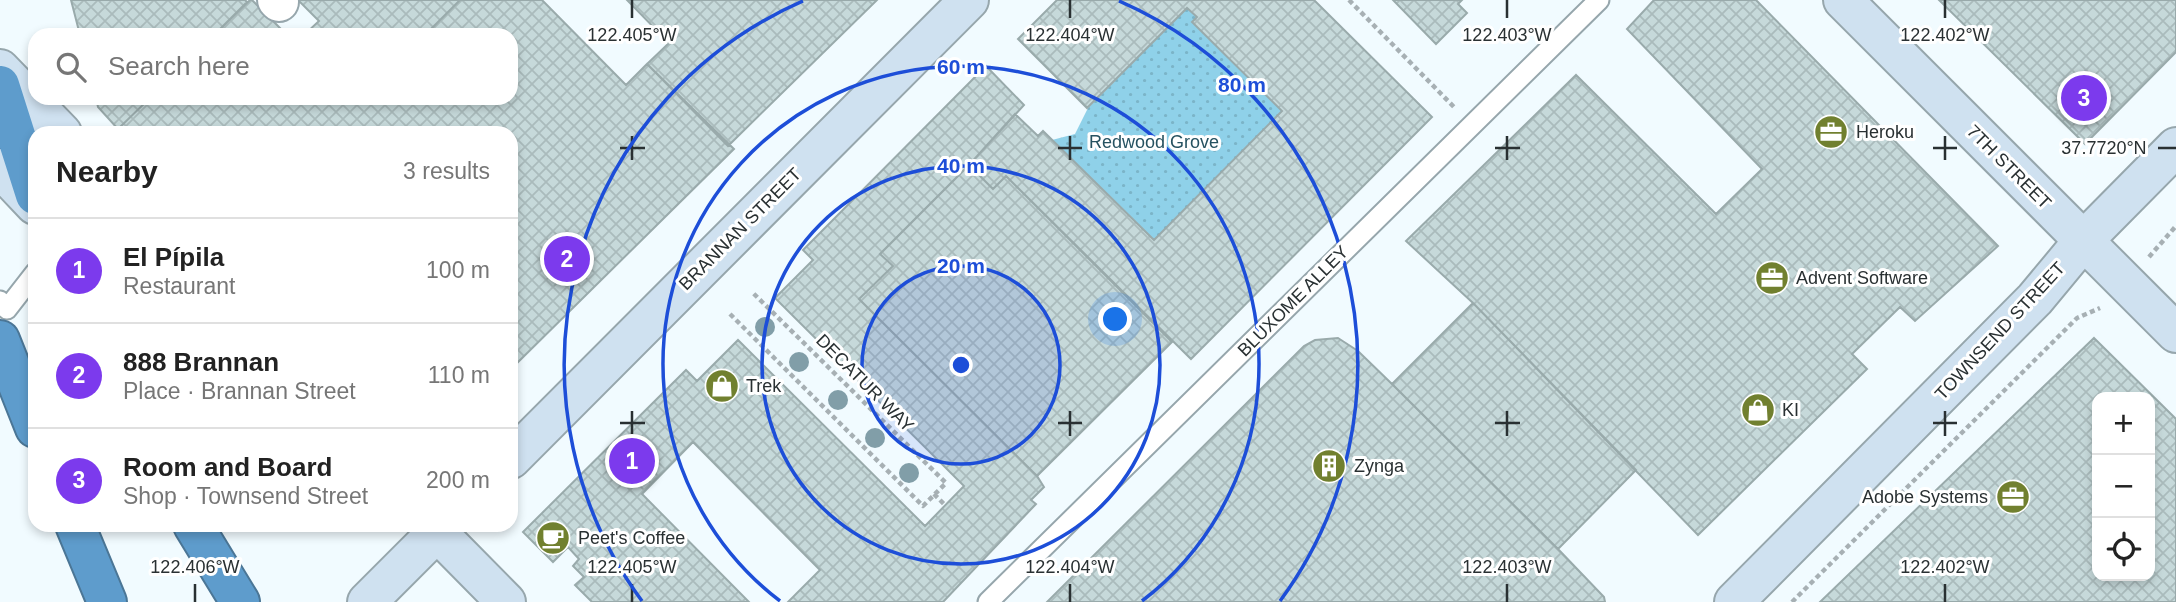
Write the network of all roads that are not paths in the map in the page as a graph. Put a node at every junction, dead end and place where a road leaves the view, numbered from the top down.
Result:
1 (969, 0) edge
2 (1599, 0) edge
3 (1855, 4) edge
4 (0, 69) edge
5 (0, 85) edge
6 (28, 98) edge
7 (35, 105) edge
8 (55, 126) edge
9 (2176, 147) edge
10 (0, 168) edge
11 (28, 173) edge
12 (28, 198) edge
13 (2084, 240) junction
14 (28, 282) edge
15 (0, 301) edge
16 (2176, 333) edge
17 (0, 340) edge
18 (28, 410) edge
19 (518, 452) edge
20 (78, 532) edge
21 (197, 532) edge
22 (432, 532) edge
23 (442, 532) edge
24 (107, 602) edge
25 (240, 602) edge
26 (367, 602) edge
27 (506, 602) edge
28 (988, 602) edge
29 (1734, 602) edge

1 - 19 main road, BRANNAN STREET
2 - 28 lane, BLUXOME ALLEY
3 - 13 main road, 7TH STREET
4 - 6 main road
5 - 11 highway
7 - 8 main road
9 - 13 main road, TOWNSEND STREET
10 - 12 main road
13 - 16 main road, 7TH STREET
13 - 29 main road, TOWNSEND STREET
14 - 15 lane
17 - 18 highway
20 - 24 highway
21 - 25 highway
22 - 26 main road
23 - 27 main road

